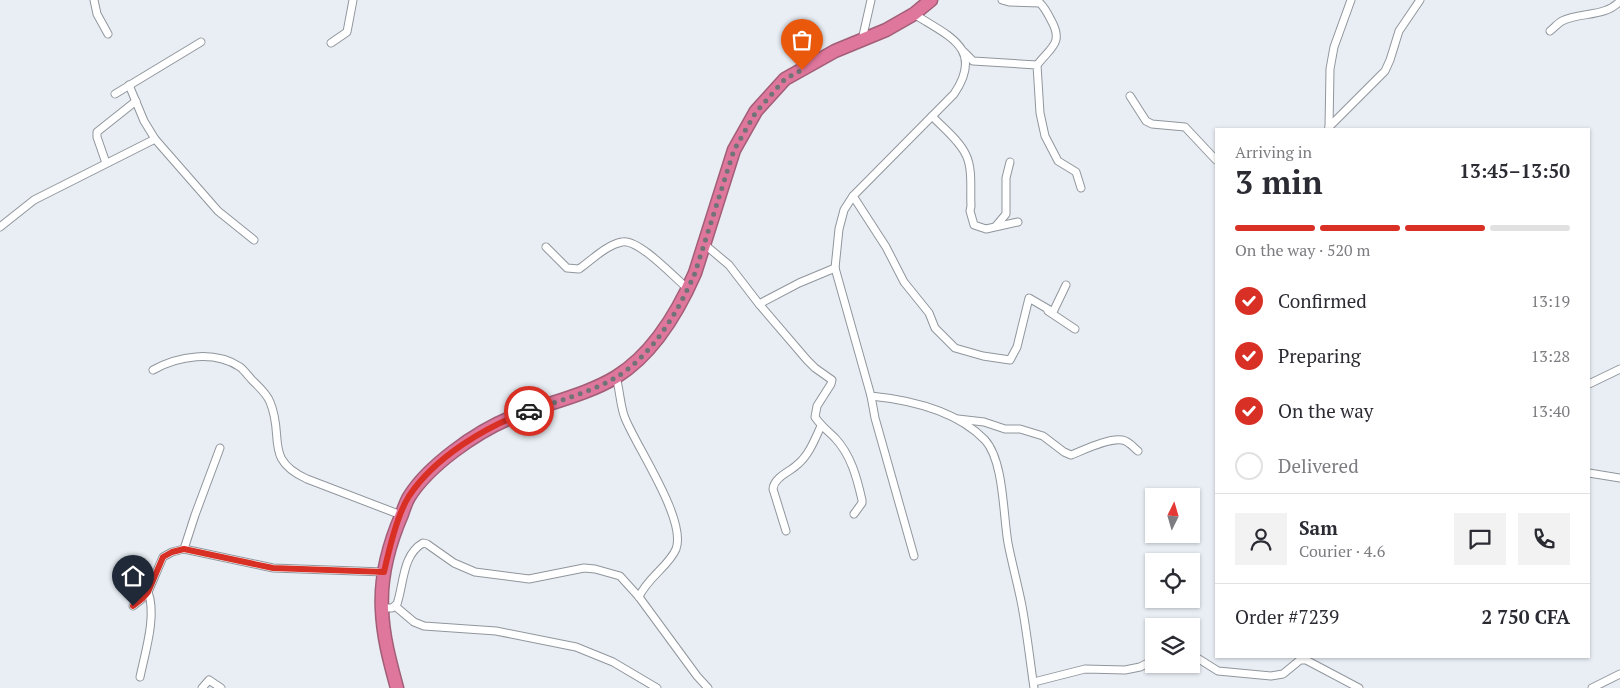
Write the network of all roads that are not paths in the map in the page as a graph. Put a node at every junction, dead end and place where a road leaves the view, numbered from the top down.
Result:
1 (94, 0) edge
2 (353, 0) edge
3 (871, 0) edge
4 (932, 0) edge
5 (1002, 0) edge
6 (1351, 0) edge
7 (1420, 0) edge
8 (1620, 1) edge
9 (914, 14) junction
10 (1550, 31) dead end
11 (108, 34) dead end
12 (862, 40) junction
13 (201, 42) dead end
14 (331, 43) dead end
15 (964, 52) junction
16 (1037, 65) junction
17 (129, 85) junction
18 (114, 94) dead end
19 (1130, 96) dead end
20 (136, 101) junction
21 (932, 116) junction
22 (1329, 128) edge
23 (155, 139) junction
24 (1215, 159) edge
25 (106, 162) junction
26 (1010, 162) dead end
27 (1080, 188) dead end
28 (853, 196) junction
29 (1018, 222) dead end
30 (0, 227) edge
31 (996, 227) junction
32 (254, 240) dead end
33 (704, 244) junction
34 (546, 248) dead end
35 (835, 268) junction
36 (1066, 285) dead end
37 (688, 289) junction
38 (1029, 298) junction
39 (759, 304) junction
40 (1075, 329) dead end
41 (1620, 369) edge
42 (153, 370) dead end
43 (616, 377) junction
44 (1590, 384) edge
45 (871, 396) junction
46 (958, 419) junction
47 (821, 426) junction
48 (220, 448) dead end
49 (1138, 451) dead end
50 (1590, 473) edge
51 (1620, 478) edge
52 (854, 514) dead end
53 (401, 515) junction
54 (786, 531) dead end
55 (184, 549) junction
56 (914, 556) dead end
57 (384, 572) junction
58 (148, 592) junction
59 (639, 597) junction
60 (133, 606) dead end
61 (395, 606) junction
62 (382, 608) junction
63 (1200, 660) edge
64 (1145, 664) edge
65 (1620, 674) edge
66 (140, 677) dead end
67 (1034, 685) edge
68 (202, 688) edge
69 (221, 688) edge
70 (397, 688) edge
71 (657, 688) edge
72 (708, 688) edge
73 (1359, 688) edge
74 (1592, 688) edge

1 - 11 street
2 - 14 street
3 - 12 street
4 - 9 highway
5 - 16 street
6 - 22 street
7 - 22 street
8 - 10 street
9 - 12 highway
9 - 15 street
12 - 33 highway
13 - 17 street
15 - 16 street
15 - 21 street
16 - 27 street
17 - 18 street
17 - 20 street
19 - 24 street
20 - 23 street
20 - 25 street
21 - 28 street
21 - 31 street
23 - 25 street
23 - 32 street
25 - 30 street
26 - 31 street
28 - 35 street
28 - 38 street
29 - 31 street
33 - 37 highway
33 - 39 street
34 - 37 street
35 - 39 street
35 - 45 street
36 - 38 street
37 - 43 highway
38 - 40 street
39 - 47 street
41 - 44 street
42 - 53 street
43 - 53 highway
43 - 59 street
45 - 46 street
45 - 56 street
46 - 49 street
46 - 67 street
47 - 52 street
47 - 54 street
48 - 55 street
50 - 51 street
53 - 57 highway
55 - 57 street
55 - 58 street
57 - 62 highway
58 - 60 street
58 - 66 street
59 - 61 street
59 - 72 street
61 - 62 street
61 - 71 street
62 - 70 highway
63 - 73 street
64 - 67 street
65 - 74 street
68 - 69 street

